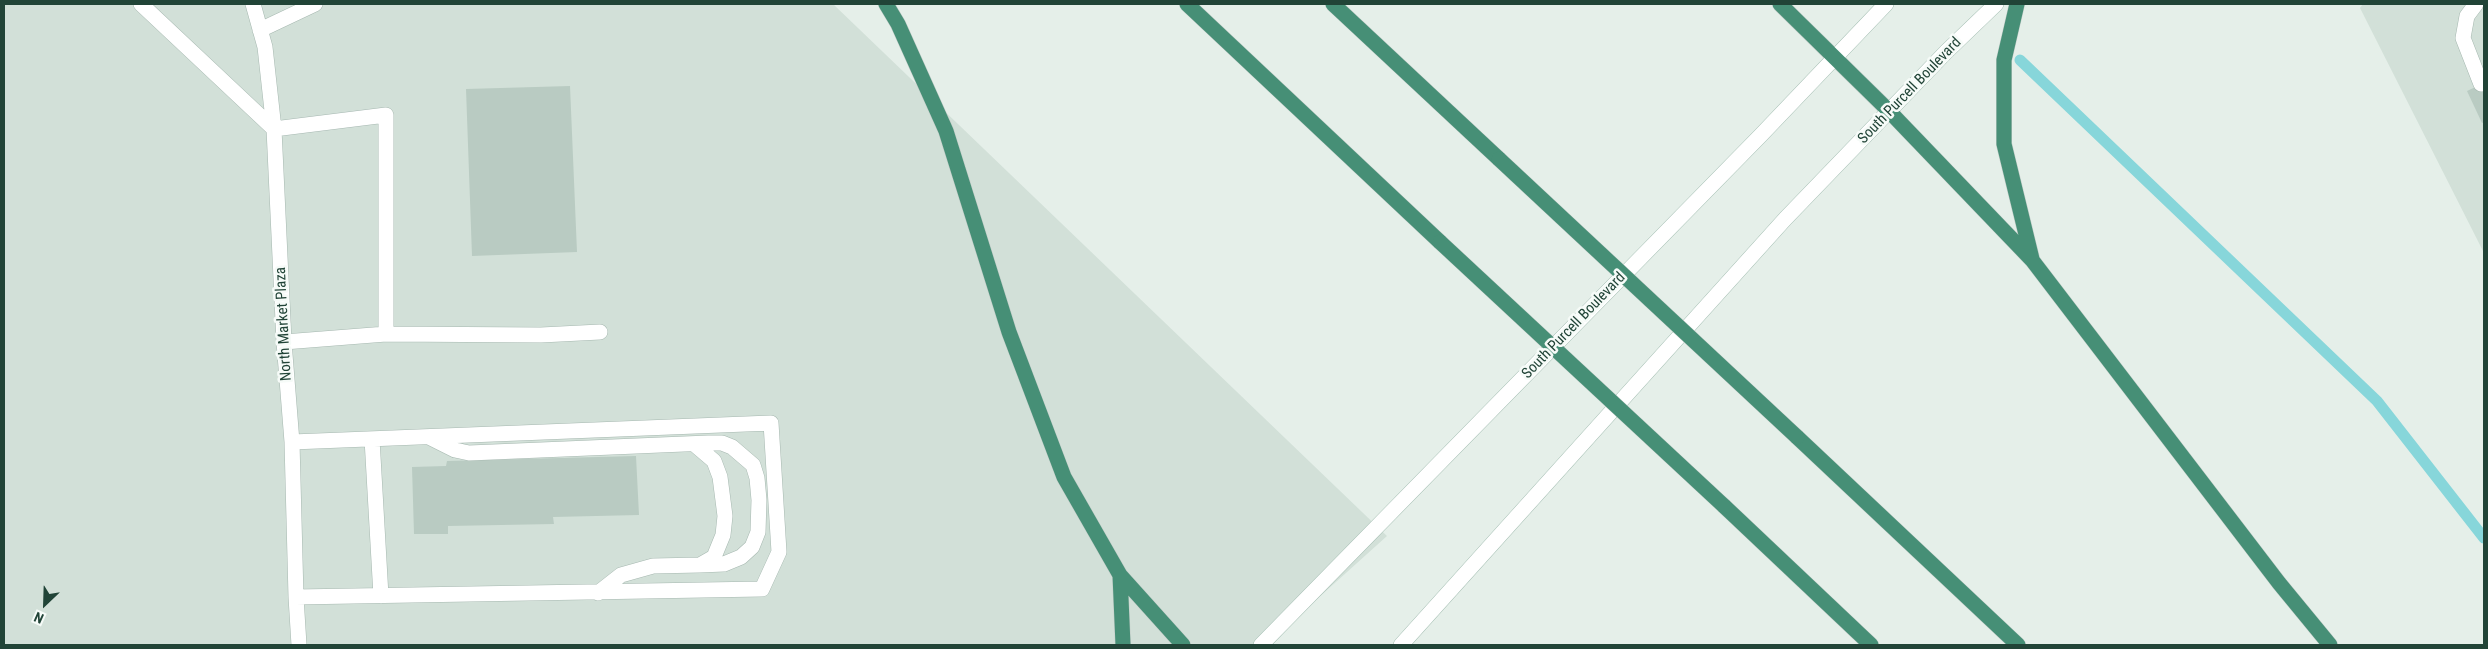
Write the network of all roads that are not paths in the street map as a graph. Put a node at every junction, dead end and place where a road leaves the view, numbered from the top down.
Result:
1 (140, 4) edge
2 (253, 4) edge
3 (314, 4) edge
4 (886, 4) edge
5 (1187, 4) edge
6 (1333, 4) edge
7 (1780, 4) edge
8 (1886, 4) edge
9 (1996, 4) edge
10 (2017, 4) edge
11 (2476, 4) edge
12 (260, 30) junction
13 (1835, 57) junction
14 (2481, 84) dead end
15 (1890, 111) junction
16 (274, 129) junction
17 (2032, 260) junction
18 (600, 332) dead end
19 (386, 334) junction
20 (284, 342) junction
21 (428, 437) junction
22 (372, 439) junction
23 (292, 442) junction
24 (694, 444) junction
25 (700, 565) junction
26 (1120, 575) junction
27 (598, 593) junction
28 (381, 596) junction
29 (296, 598) junction
30 (299, 645) edge
31 (1123, 645) edge
32 (1183, 645) edge
33 (1261, 645) edge
34 (1401, 645) edge
35 (1872, 645) edge
36 (2018, 645) edge
37 (2330, 645) edge

1 - 16 main road
2 - 12 main road, North Market Plaza
3 - 12 main road
4 - 26 highway
5 - 35 highway, bridge
6 - 36 highway, bridge
7 - 13 highway
8 - 13 main road, South Purcell Boulevard
9 - 15 main road, South Purcell Boulevard
10 - 17 highway
11 - 14 main road
12 - 16 main road, North Market Plaza
13 - 15 highway
13 - 33 main road, South Purcell Boulevard
15 - 17 highway
15 - 34 main road, South Purcell Boulevard
16 - 19 main road
16 - 20 main road, North Market Plaza
17 - 37 highway
18 - 19 main road
19 - 20 main road
20 - 23 main road, North Market Plaza
21 - 22 main road
21 - 24 main road
21 - 27 main road
22 - 23 main road
22 - 28 main road
23 - 29 main road, North Market Plaza
24 - 25 main road
24 - 25 main road
25 - 27 main road
26 - 31 highway
26 - 32 highway
27 - 28 main road
28 - 29 main road
29 - 30 main road, North Market Plaza

